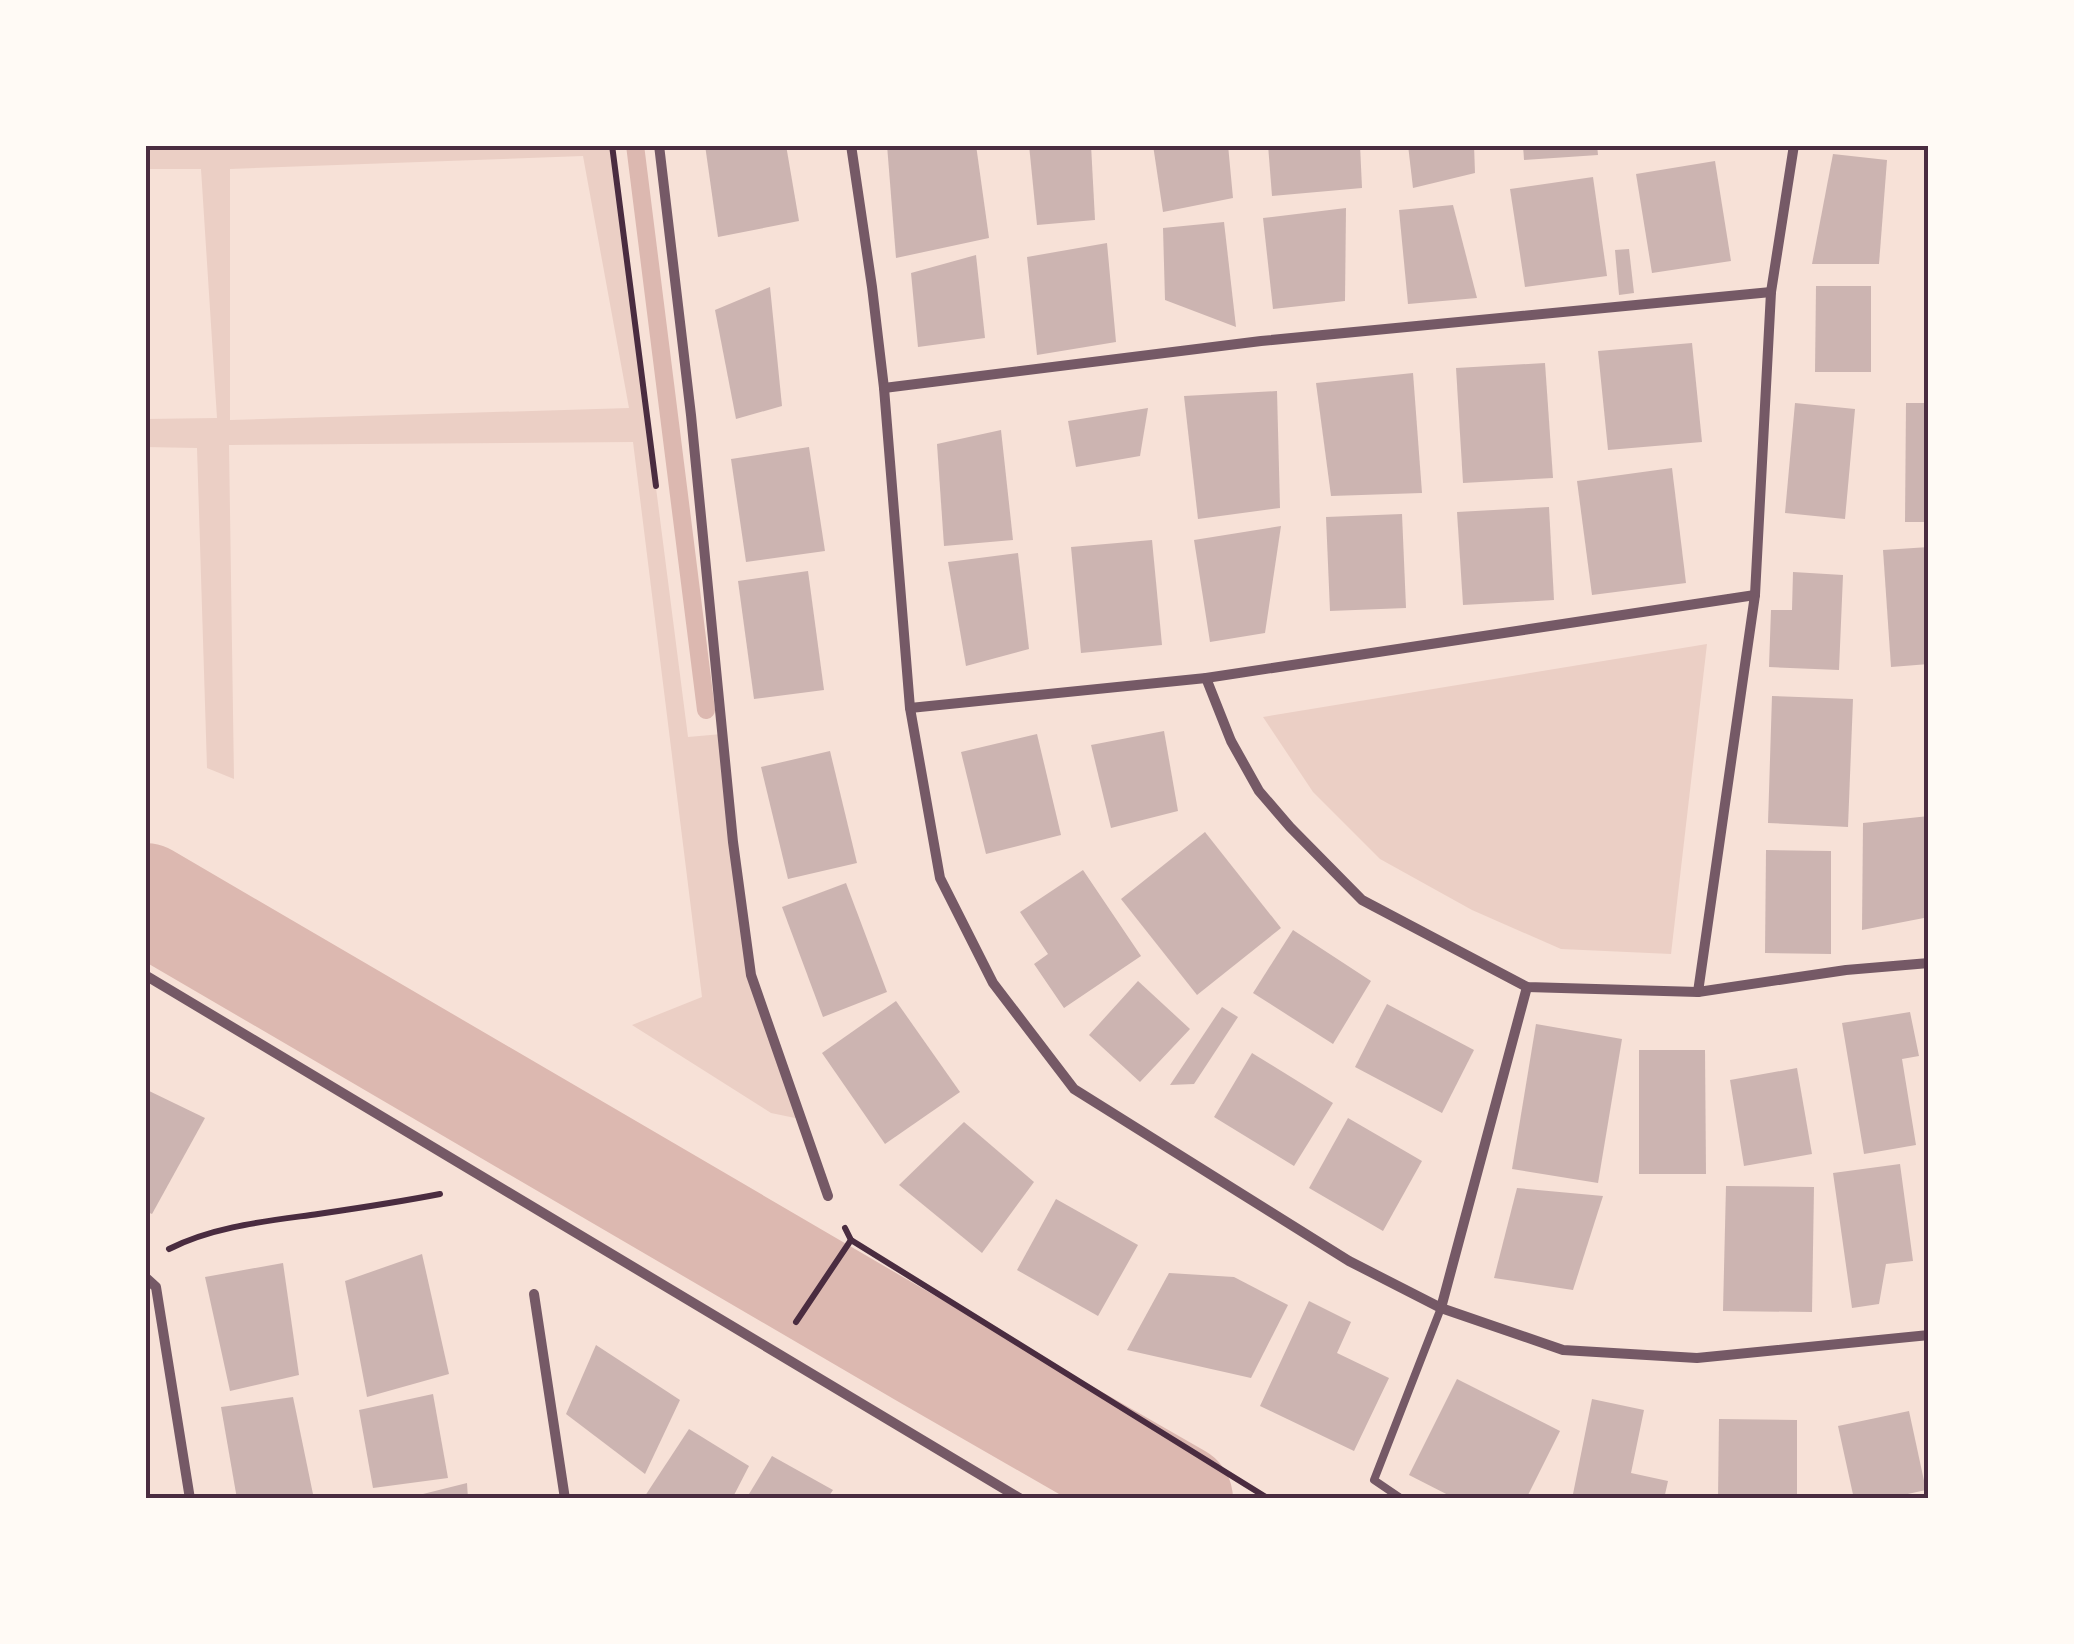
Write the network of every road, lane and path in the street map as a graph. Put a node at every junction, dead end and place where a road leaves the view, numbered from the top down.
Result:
1 (659, 145) edge
2 (851, 145) edge
3 (1794, 145) edge
4 (1771, 292) junction
5 (884, 388) junction
6 (1755, 595) junction
7 (1206, 678) junction
8 (910, 708) junction
9 (1929, 963) edge
10 (145, 975) edge
11 (1527, 987) junction
12 (1698, 992) junction
13 (495, 1183) junction
14 (828, 1196) joint
15 (852, 1240) junction
16 (158, 1254) dead end
17 (145, 1276) edge
18 (534, 1294) dead end
19 (1441, 1308) junction
20 (1929, 1335) edge
21 (775, 1352) junction
22 (190, 1499) edge
23 (566, 1499) edge
24 (1021, 1499) edge
25 (1270, 1499) edge
26 (1402, 1499) edge

1 - 14 street
2 - 5 street
3 - 4 street
4 - 5 street
4 - 6 street
5 - 8 street
6 - 7 street
6 - 12 street
7 - 8 street
7 - 11 street
8 - 19 street
9 - 12 street
10 - 13 street
11 - 12 street
11 - 19 street
13 - 16 path
13 - 21 street
14 - 15 path
15 - 21 path
15 - 25 path
17 - 22 street
18 - 23 street
19 - 20 street
19 - 26 lane
21 - 24 street

